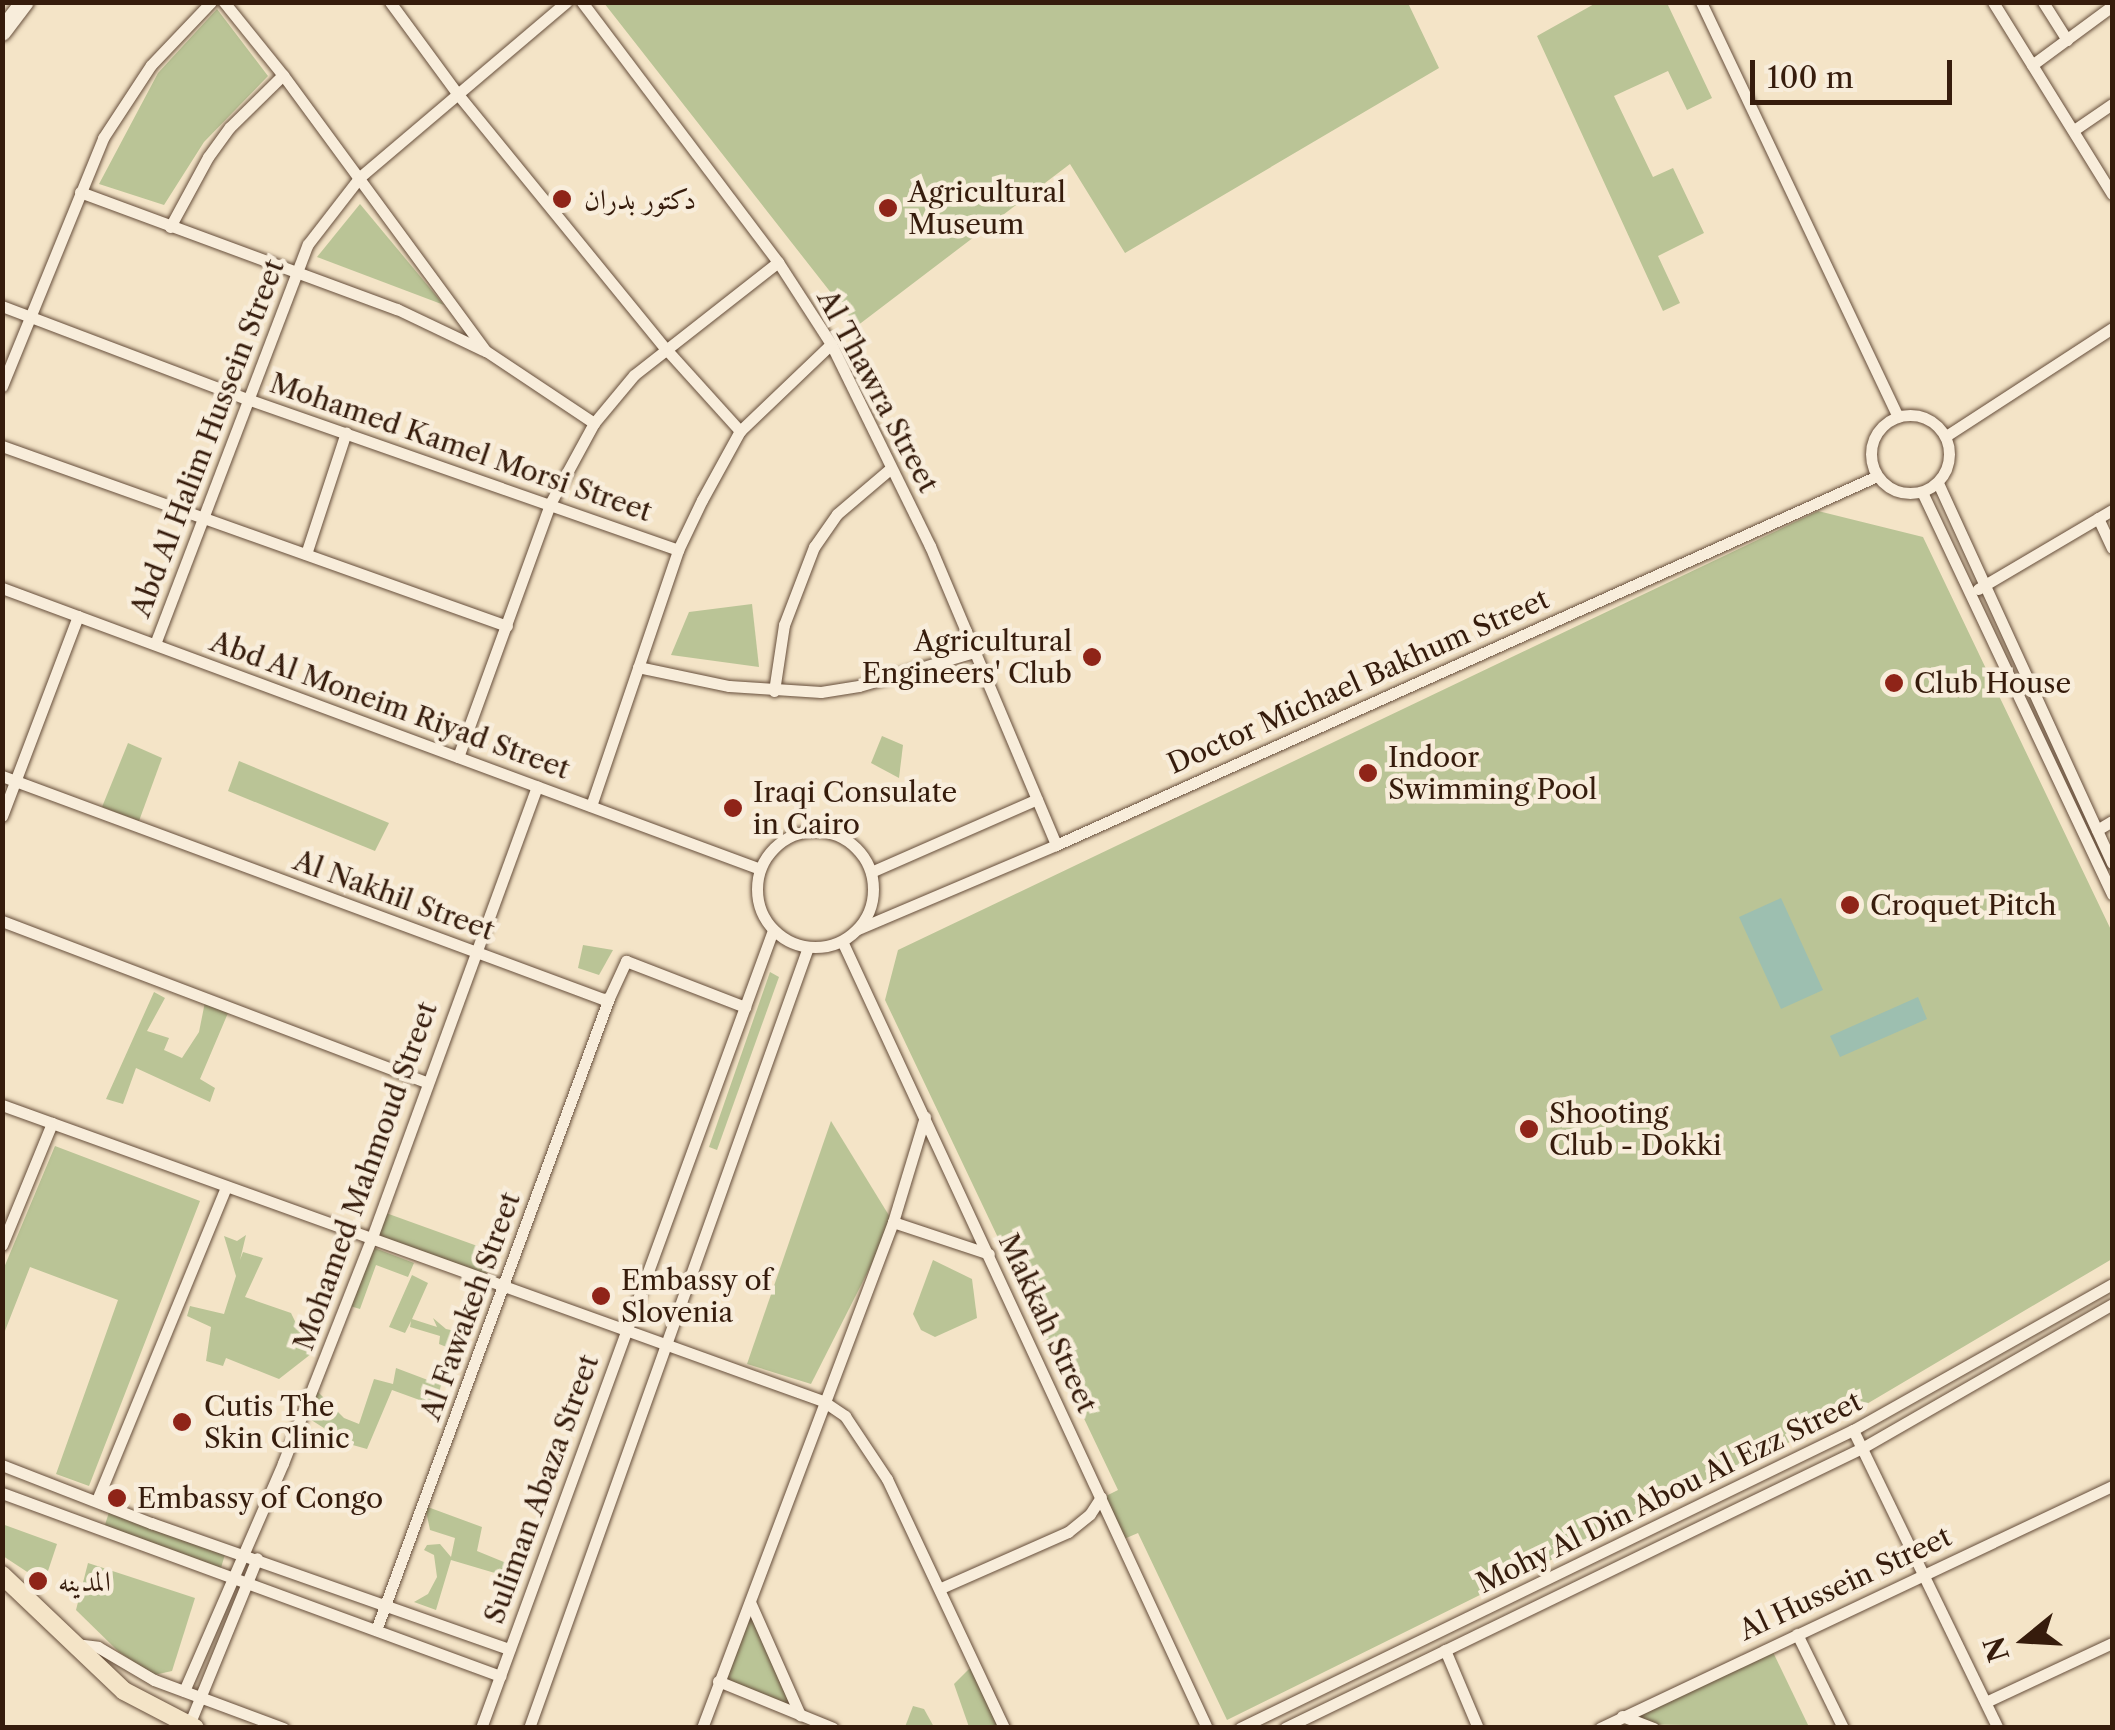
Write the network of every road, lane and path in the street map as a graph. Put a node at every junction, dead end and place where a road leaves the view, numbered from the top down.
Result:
1 (25, 2) edge
2 (210, 2) edge
3 (224, 2) edge
4 (390, 2) edge
5 (566, 2) edge
6 (582, 2) edge
7 (1701, 2) edge
8 (1993, 2) edge
9 (2043, 2) edge
10 (2104, 7) edge
11 (2, 32) edge
12 (2066, 40) junction
13 (2032, 65) junction
14 (283, 75) junction
15 (456, 92) junction
16 (2112, 104) edge
17 (2074, 130) junction
18 (360, 178) junction
19 (80, 192) junction
20 (2112, 194) edge
21 (170, 226) junction
22 (778, 262) junction
23 (293, 274) junction
24 (2, 306) edge
25 (30, 317) junction
26 (2112, 328) edge
27 (831, 344) junction
28 (665, 348) junction
29 (486, 352) junction
30 (2, 386) edge
31 (247, 399) junction
32 (1898, 416) junction
33 (594, 423) junction
34 (740, 431) junction
35 (346, 432) junction
36 (1946, 436) junction
37 (2, 446) edge
38 (892, 468) junction
39 (1878, 476) junction
40 (1938, 483) junction
41 (1922, 492) junction
42 (551, 502) junction
43 (2112, 510) edge
44 (204, 518) junction
45 (2098, 518) junction
46 (2112, 548) edge
47 (678, 550) junction
48 (306, 554) junction
49 (1984, 585) junction
50 (2, 588) edge
51 (1970, 594) junction
52 (78, 616) junction
53 (506, 626) junction
54 (156, 644) junction
55 (974, 652) junction
56 (638, 666) junction
57 (774, 691) junction
58 (458, 757) junction
59 (2, 776) edge
60 (16, 781) junction
61 (537, 786) junction
62 (1037, 800) junction
63 (591, 806) junction
64 (2, 816) edge
65 (2112, 821) edge
66 (2097, 830) junction
67 (1056, 845) junction
68 (2112, 863) edge
69 (760, 869) junction
70 (871, 872) junction
71 (2112, 894) edge
72 (2, 921) edge
73 (858, 929) junction
74 (774, 930) junction
75 (842, 941) junction
76 (808, 947) junction
77 (476, 952) junction
78 (609, 998) junction
79 (745, 1008) junction
80 (425, 1082) junction
81 (2, 1106) edge
82 (925, 1117) junction
83 (52, 1123) junction
84 (226, 1187) junction
85 (893, 1222) junction
86 (371, 1240) junction
87 (2, 1246) edge
88 (989, 1254) junction
89 (2112, 1284) edge
90 (504, 1288) junction
91 (2112, 1304) edge
92 (625, 1333) junction
93 (665, 1347) junction
94 (823, 1402) junction
95 (1853, 1430) junction
96 (1862, 1448) junction
97 (2, 1465) edge
98 (2112, 1486) edge
99 (2, 1493) edge
100 (1101, 1497) junction
101 (97, 1500) junction
102 (242, 1552) junction
103 (257, 1558) junction
104 (1923, 1573) junction
105 (2, 1575) edge
106 (232, 1577) junction
107 (246, 1582) junction
108 (942, 1588) junction
109 (750, 1602) junction
110 (385, 1604) junction
111 (376, 1630) junction
112 (1797, 1634) junction
113 (70, 1644) junction
114 (2112, 1644) edge
115 (509, 1650) junction
116 (1445, 1650) junction
117 (500, 1676) junction
118 (718, 1681) junction
119 (184, 1691) junction
120 (201, 1697) junction
121 (1986, 1702) junction
122 (800, 1715) junction
123 (1622, 1716) junction
124 (192, 1726) edge
125 (283, 1728) edge
126 (481, 1728) edge
127 (529, 1728) edge
128 (702, 1728) edge
129 (832, 1728) edge
130 (1004, 1728) edge
131 (1207, 1728) edge
132 (1240, 1728) edge
133 (1285, 1728) edge
134 (1478, 1728) edge
135 (1600, 1728) edge
136 (1654, 1728) edge
137 (1843, 1728) edge
138 (1998, 1728) edge

1 - 11 main road
2 - 19 street
3 - 14 street
4 - 15 street
5 - 15 street, Abd Al Halim Hussein Street
6 - 22 street, Al Thawra Street
7 - 32 street
8 - 13 street
9 - 12 street
10 - 12 street
12 - 13 street
13 - 17 street
14 - 18 street
14 - 21 street
15 - 18 street, Abd Al Halim Hussein Street
15 - 28 street
16 - 17 street
17 - 20 street
18 - 23 street, Abd Al Halim Hussein Street
18 - 29 street
19 - 21 street
19 - 25 street
21 - 23 street
22 - 27 street, Al Thawra Street
22 - 28 street
23 - 29 street
23 - 31 street, Abd Al Halim Hussein Street
24 - 25 street, Mohamed Kamel Morsi Street
25 - 30 street
25 - 31 street, Mohamed Kamel Morsi Street
26 - 36 street
27 - 34 street
27 - 38 street, Al Thawra Street
28 - 33 street
28 - 34 street
29 - 33 street
31 - 35 street, Mohamed Kamel Morsi Street
31 - 44 street, Abd Al Halim Hussein Street
32 - 36 street
32 - 39 street
33 - 42 street
34 - 47 street
35 - 42 street, Mohamed Kamel Morsi Street
35 - 48 street
36 - 40 street
37 - 44 street
38 - 55 street, Al Thawra Street
38 - 57 street
39 - 41 street
39 - 67 street, Doctor Michael Bakhum Street
40 - 41 street
40 - 49 street
41 - 51 street
42 - 47 street, Mohamed Kamel Morsi Street
42 - 53 street
43 - 45 street
44 - 48 street
44 - 54 street, Abd Al Halim Hussein Street
45 - 46 street
45 - 49 street
47 - 56 street
48 - 53 street
49 - 51 street
49 - 66 street
50 - 52 street, Abd Al Moneim Riyad Street
51 - 71 street
52 - 54 street, Abd Al Moneim Riyad Street
52 - 60 street
53 - 58 street
54 - 58 street, Abd Al Moneim Riyad Street
55 - 57 street
55 - 62 street, Al Thawra Street
56 - 57 street
56 - 63 street
58 - 61 street, Abd Al Moneim Riyad Street
59 - 60 street, Al Nakhil Street
60 - 64 street
60 - 77 street, Al Nakhil Street
61 - 63 street, Abd Al Moneim Riyad Street
61 - 77 street, Mohamed Mahmoud Street
62 - 67 street, Al Thawra Street
62 - 70 street
63 - 69 street, Abd Al Moneim Riyad Street
65 - 66 street
66 - 68 street
67 - 73 street, Doctor Michael Bakhum Street
69 - 70 street
69 - 74 street
70 - 73 street
72 - 80 street
73 - 75 street
74 - 76 street
74 - 79 street, Suliman Abaza Street
75 - 76 street
75 - 82 street, Makkah Street
76 - 93 street
77 - 78 street, Al Nakhil Street
77 - 80 street, Mohamed Mahmoud Street
78 - 79 street
78 - 90 street, Al Fawakeh Street
79 - 92 street, Suliman Abaza Street
80 - 86 street, Mohamed Mahmoud Street
81 - 83 street
82 - 85 street
82 - 88 street, Makkah Street
83 - 84 street
83 - 87 street
84 - 86 street
84 - 101 street
85 - 88 street
85 - 94 street
86 - 90 street
86 - 102 street, Mohamed Mahmoud Street
88 - 100 street, Makkah Street
89 - 95 street, Mohy Al Din Abou Al Ezz Street
90 - 92 street
90 - 110 street, Al Fawakeh Street
91 - 96 street, Mohy Al Din Abou Al Ezz Street
92 - 93 street
92 - 115 street, Suliman Abaza Street
93 - 94 street
93 - 127 street
94 - 108 street
94 - 109 street
95 - 96 street
95 - 132 street, Mohy Al Din Abou Al Ezz Street
96 - 104 street
96 - 116 street, Mohy Al Din Abou Al Ezz Street
97 - 101 street
98 - 104 street, Al Hussein Street
99 - 106 street
100 - 108 street
100 - 131 street, Makkah Street
101 - 102 street
102 - 103 street
102 - 106 street, Mohamed Mahmoud Street
103 - 107 street
103 - 110 street
104 - 112 street, Al Hussein Street
104 - 121 street
105 - 113 main road
106 - 107 street
106 - 119 street, Mohamed Mahmoud Street
107 - 111 street
107 - 120 street
108 - 130 street
109 - 118 street
109 - 122 street
110 - 111 street, Al Fawakeh Street
110 - 115 street
111 - 117 street
112 - 123 street, Al Hussein Street
112 - 137 street
113 - 119 street
113 - 124 main road
114 - 121 street
115 - 117 street, Suliman Abaza Street
116 - 133 street, Mohy Al Din Abou Al Ezz Street
116 - 134 street
117 - 126 street, Suliman Abaza Street
118 - 122 street
118 - 128 street
119 - 120 street
120 - 124 street
120 - 125 street
121 - 138 street
122 - 129 street
123 - 135 street, Al Hussein Street
123 - 136 street

